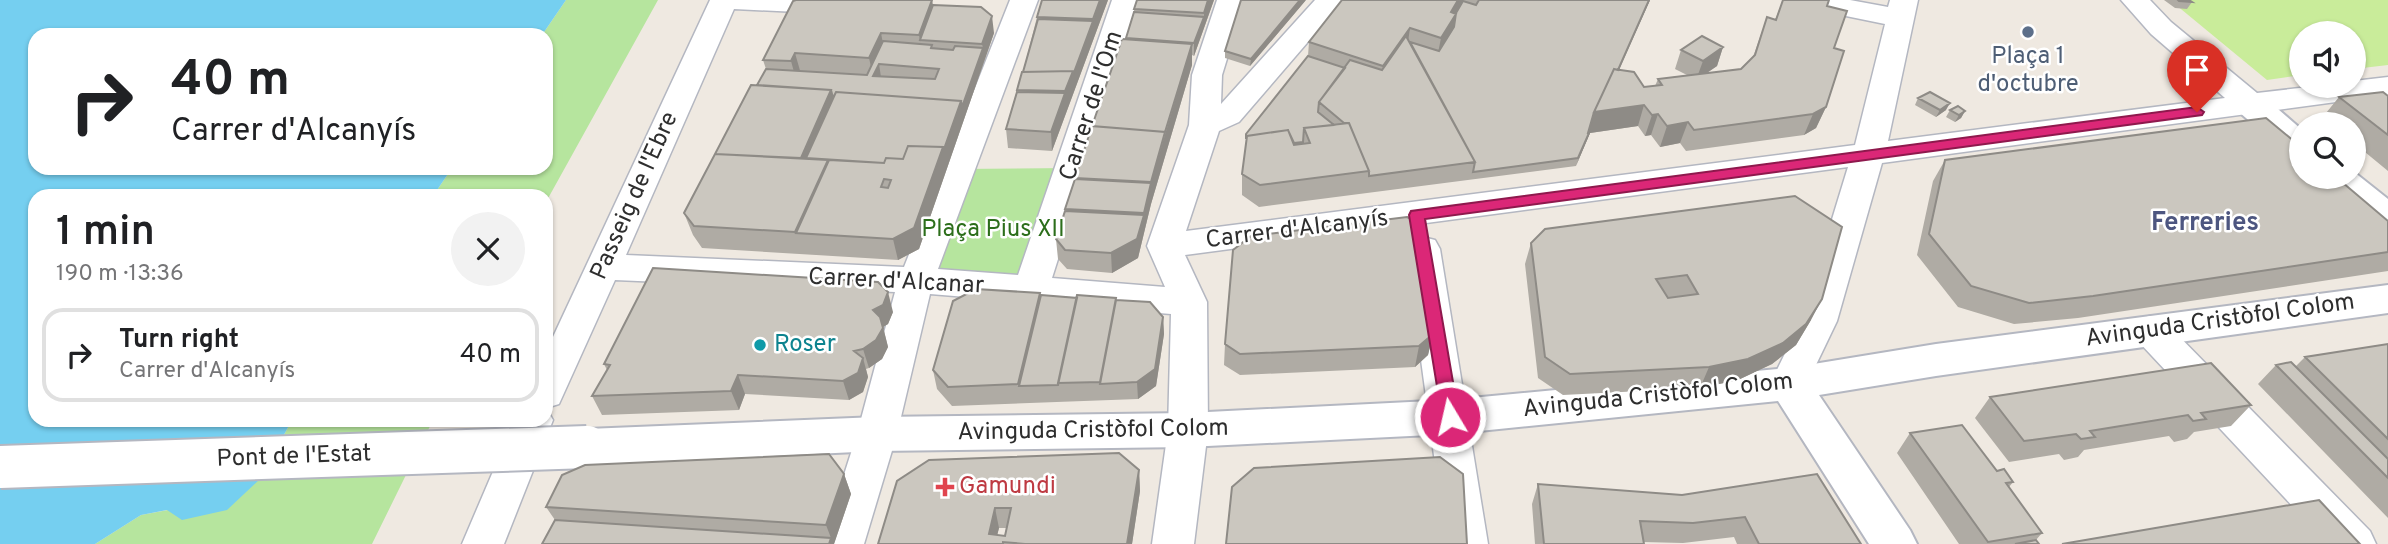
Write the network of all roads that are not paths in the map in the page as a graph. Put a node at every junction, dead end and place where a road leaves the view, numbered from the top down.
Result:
1 (727, 0) edge
2 (1126, 0) edge
3 (1231, 0) edge
4 (1330, 0) edge
5 (1807, 0) edge
6 (2121, 0) edge
7 (2135, 0) edge
8 (868, 8) edge
9 (1902, 9) edge
10 (1011, 10) edge
11 (2161, 28) junction
12 (2388, 86) edge
13 (2251, 104) junction
14 (1205, 125) junction
15 (2289, 137) edge
16 (1868, 155) junction
17 (2352, 189) edge
18 (1417, 215) junction
19 (2388, 219) edge
20 (1164, 246) junction
21 (603, 267) junction
22 (916, 280) junction
23 (1030, 291) junction
24 (2388, 299) edge
25 (1189, 302) junction
26 (2150, 330) junction
27 (553, 378) edge
28 (1789, 384) junction
29 (1450, 417) junction
30 (531, 427) edge
31 (1188, 430) junction
32 (877, 434) junction
33 (587, 447) joint
34 (0, 467) edge
35 (483, 544) edge
36 (843, 544) edge
37 (1172, 544) edge
38 (1467, 544) edge
39 (1894, 544) edge
40 (2355, 544) edge

1 - 8 street
1 - 21 street, Passeig de l'Ebre
2 - 23 street, Carrer de l'Om
3 - 14 street
4 - 14 street
5 - 9 street
6 - 11 street
7 - 11 street
9 - 16 street
10 - 22 street
11 - 13 street
12 - 13 street, Carrer d'Alcanyís
13 - 15 street
13 - 16 street, Carrer d'Alcanyís
14 - 20 street
16 - 18 street, Carrer d'Alcanyís
16 - 28 street
17 - 19 street
18 - 20 street, Carrer d'Alcanyís
18 - 29 street
20 - 25 street
21 - 22 street, Carrer d'Alcanar
21 - 27 street, Passeig de l'Ebre
22 - 23 street, Carrer d'Alcanar
22 - 32 street
23 - 25 street, Carrer d'Alcanar
24 - 26 street, Avinguda Cristòfol Colom
25 - 31 street
26 - 28 street, Avinguda Cristòfol Colom
26 - 40 street
28 - 29 street, Avinguda Cristòfol Colom
28 - 39 street
29 - 31 street, Avinguda Cristòfol Colom
29 - 38 street
30 - 35 street
31 - 32 street, Avinguda Cristòfol Colom
31 - 37 street
32 - 33 street, Avinguda Cristòfol Colom
32 - 36 street
33 - 34 street, Pont de l'Estat, bridge

